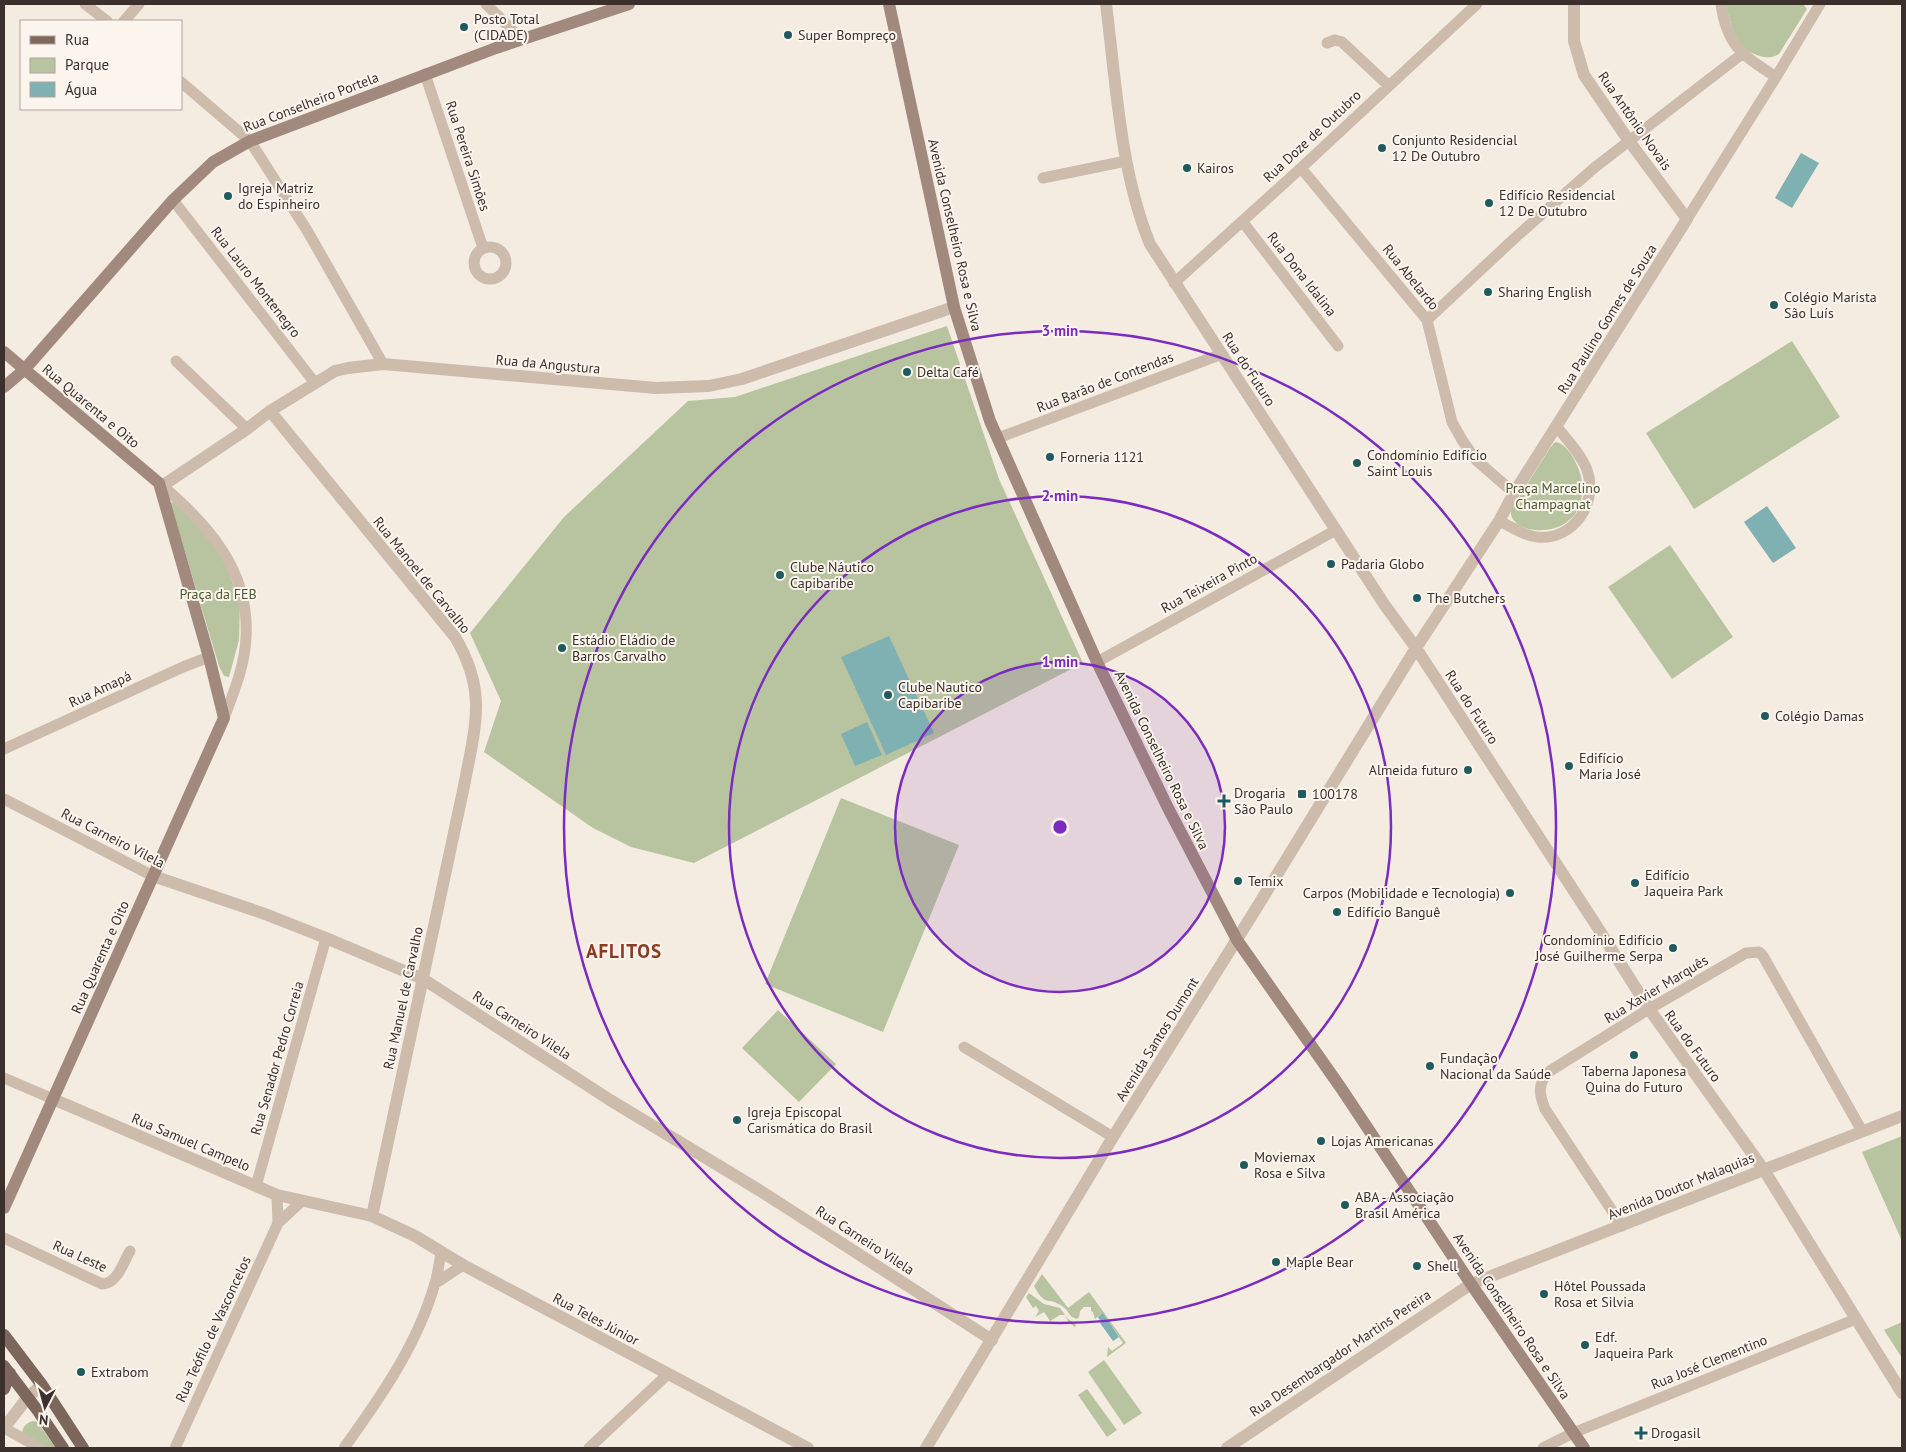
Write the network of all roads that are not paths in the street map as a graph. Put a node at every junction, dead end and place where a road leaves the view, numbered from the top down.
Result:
1 (85, 4) edge
2 (139, 4) edge
3 (486, 4) edge
4 (629, 4) edge
5 (889, 4) edge
6 (1106, 4) edge
7 (1574, 4) edge
8 (1721, 4) edge
9 (1820, 4) edge
10 (1472, 6) edge
11 (106, 20) edge
12 (125, 20) edge
13 (521, 39) junction
14 (1327, 43) dead end
15 (1742, 54) junction
16 (425, 74) junction
17 (1776, 77) junction
18 (182, 83) edge
19 (1389, 86) junction
20 (250, 141) junction
21 (1629, 141) junction
22 (1126, 161) junction
23 (1301, 168) junction
24 (1043, 178) dead end
25 (173, 200) junction
26 (1687, 219) junction
27 (1242, 221) junction
28 (483, 248) dead end
29 (1174, 283) junction
30 (954, 307) junction
31 (1427, 320) junction
32 (1338, 346) dead end
33 (4, 352) edge
34 (1222, 354) junction
35 (176, 361) dead end
36 (383, 364) junction
37 (24, 370) junction
38 (315, 383) junction
39 (4, 387) edge
40 (270, 411) junction
41 (1557, 427) junction
42 (247, 429) junction
43 (998, 438) junction
44 (160, 484) junction
45 (1514, 493) junction
46 (1499, 520) junction
47 (1336, 530) junction
48 (1416, 648) junction
49 (209, 657) junction
50 (1097, 662) junction
51 (224, 718) junction
52 (4, 749) edge
53 (464, 786) joint
54 (4, 799) edge
55 (153, 876) junction
56 (326, 938) junction
57 (1237, 940) junction
58 (423, 979) junction
59 (1648, 1009) junction
60 (964, 1047) dead end
61 (4, 1078) edge
62 (53, 1099) junction
63 (1902, 1116) edge
64 (1862, 1131) junction
65 (1113, 1137) junction
66 (1764, 1170) junction
67 (256, 1186) junction
68 (277, 1195) junction
69 (302, 1201) junction
70 (4, 1208) edge
71 (372, 1216) junction
72 (278, 1223) junction
73 (1622, 1226) junction
74 (4, 1238) edge
75 (130, 1251) dead end
76 (441, 1253) junction
77 (463, 1266) junction
78 (436, 1283) junction
79 (1471, 1284) junction
80 (1856, 1319) junction
81 (4, 1335) edge
82 (992, 1340) junction
83 (7, 1369) edge
84 (668, 1374) junction
85 (42, 1385) junction
86 (4, 1389) edge
87 (1902, 1392) edge
88 (28, 1397) junction
89 (4, 1428) edge
90 (1573, 1433) junction
91 (40, 1448) edge
92 (62, 1448) edge
93 (83, 1448) edge
94 (175, 1448) edge
95 (344, 1448) edge
96 (589, 1448) edge
97 (808, 1448) edge
98 (926, 1448) edge
99 (1227, 1448) edge
100 (1543, 1448) edge
101 (1584, 1448) edge

1 - 11 street
2 - 12 street
3 - 13 street
4 - 13 main road, Rua Conselheiro Portela
5 - 30 main road, Avenida Conselheiro Rosa e Silva
6 - 22 street, Rua do Futuro
7 - 21 street, Rua Antônio Novais
8 - 15 street
9 - 17 street, Rua Paulino Gomes de Souza
10 - 19 street, Rua Doze de Outubro
13 - 16 main road, Rua Conselheiro Portela
14 - 19 street
15 - 17 street
15 - 21 street
16 - 20 main road, Rua Conselheiro Portela
16 - 28 street, Rua Pereira Simões
17 - 26 street, Rua Paulino Gomes de Souza
18 - 20 street
19 - 23 street, Rua Doze de Outubro
20 - 25 main road, Rua Conselheiro Portela
20 - 36 street
21 - 26 street, Rua Antônio Novais
21 - 31 street
22 - 24 street
22 - 29 street, Rua do Futuro
23 - 27 street, Rua Doze de Outubro
23 - 31 street, Rua Abelardo
25 - 37 main road, Rua Conselheiro Portela
25 - 38 street, Rua Lauro Montenegro
26 - 41 street, Rua Paulino Gomes de Souza
27 - 29 street, Rua Doze de Outubro
27 - 32 street, Rua Dona Idalina
29 - 34 street, Rua do Futuro
30 - 36 street, Rua da Angustura
30 - 43 main road, Avenida Conselheiro Rosa e Silva
31 - 45 street, Rua Abelardo
33 - 37 main road, Rua Quarenta e Oito
34 - 43 street, Rua Barão de Contendas
34 - 47 street, Rua do Futuro
35 - 42 street
36 - 38 street, Rua da Angustura
37 - 39 main road, Rua Conselheiro Portela
37 - 44 main road, Rua Quarenta e Oito
38 - 40 street, Rua da Angustura
40 - 42 street, Rua da Angustura
40 - 53 street, Rua Manoel de Carvalho
41 - 45 street, Rua Paulino Gomes de Souza
41 - 46 street
42 - 44 street, Rua da Angustura
43 - 50 main road, Avenida Conselheiro Rosa e Silva
44 - 49 main road
44 - 51 street, Rua Quarenta e Oito
45 - 46 street, Rua Paulino Gomes de Souza
46 - 48 street, Rua Paulino Gomes de Souza
47 - 48 street, Rua do Futuro
47 - 50 street, Rua Teixeira Pinto
48 - 57 street, Avenida Santos Dumont
48 - 59 street, Rua do Futuro
49 - 51 main road
49 - 52 street, Rua Amapá
50 - 57 main road, Avenida Conselheiro Rosa e Silva
51 - 55 main road, Rua Quarenta e Oito
53 - 58 street, Rua Manuel de Carvalho
54 - 55 street, Rua Carneiro Vilela
55 - 56 street, Rua Carneiro Vilela
55 - 62 main road, Rua Quarenta e Oito
56 - 58 street, Rua Carneiro Vilela
56 - 67 street, Rua Senador Pedro Correia
57 - 65 street, Avenida Santos Dumont
57 - 79 main road, Avenida Conselheiro Rosa e Silva
58 - 71 street, Rua Manuel de Carvalho
58 - 82 street, Rua Carneiro Vilela
59 - 64 street, Rua Xavier Marquês
59 - 66 street, Rua do Futuro
59 - 73 street, Rua Xavier Marquês
60 - 65 street
61 - 62 street, Rua Samuel Campelo
62 - 67 street, Rua Samuel Campelo
62 - 70 main road, Rua Quarenta e Oito
63 - 64 street, Avenida Doutor Malaquias
64 - 66 street, Avenida Doutor Malaquias
65 - 82 street, Avenida Santos Dumont
66 - 73 street, Avenida Doutor Malaquias
66 - 80 street, Rua do Futuro
67 - 68 street, Rua Samuel Campelo
68 - 69 street, Rua Samuel Campelo
68 - 72 street, Rua Teófilo de Vasconcelos
69 - 71 street, Rua Samuel Campelo
69 - 72 street, Rua Teófilo de Vasconcelos
71 - 76 street, Rua Teles Júnior
72 - 94 street, Rua Teófilo de Vasconcelos
73 - 79 street, Avenida Doutor Malaquias
74 - 75 street, Rua Leste
76 - 77 street, Rua Teles Júnior
76 - 78 street
77 - 78 street
77 - 84 street, Rua Teles Júnior
78 - 95 street
79 - 90 main road, Avenida Conselheiro Rosa e Silva
79 - 99 street, Rua Desembargador Martins Pereira
80 - 87 street, Rua do Futuro
80 - 90 street, Rua José Clementino
81 - 85 main road
82 - 98 street, Avenida Santos Dumont
83 - 86 main road
83 - 88 main road
84 - 96 street
84 - 97 street, Rua Teles Júnior
85 - 88 street
85 - 93 main road
88 - 89 street
88 - 92 main road
89 - 91 street
90 - 100 street, Rua José Clementino
90 - 101 main road, Avenida Conselheiro Rosa e Silva

